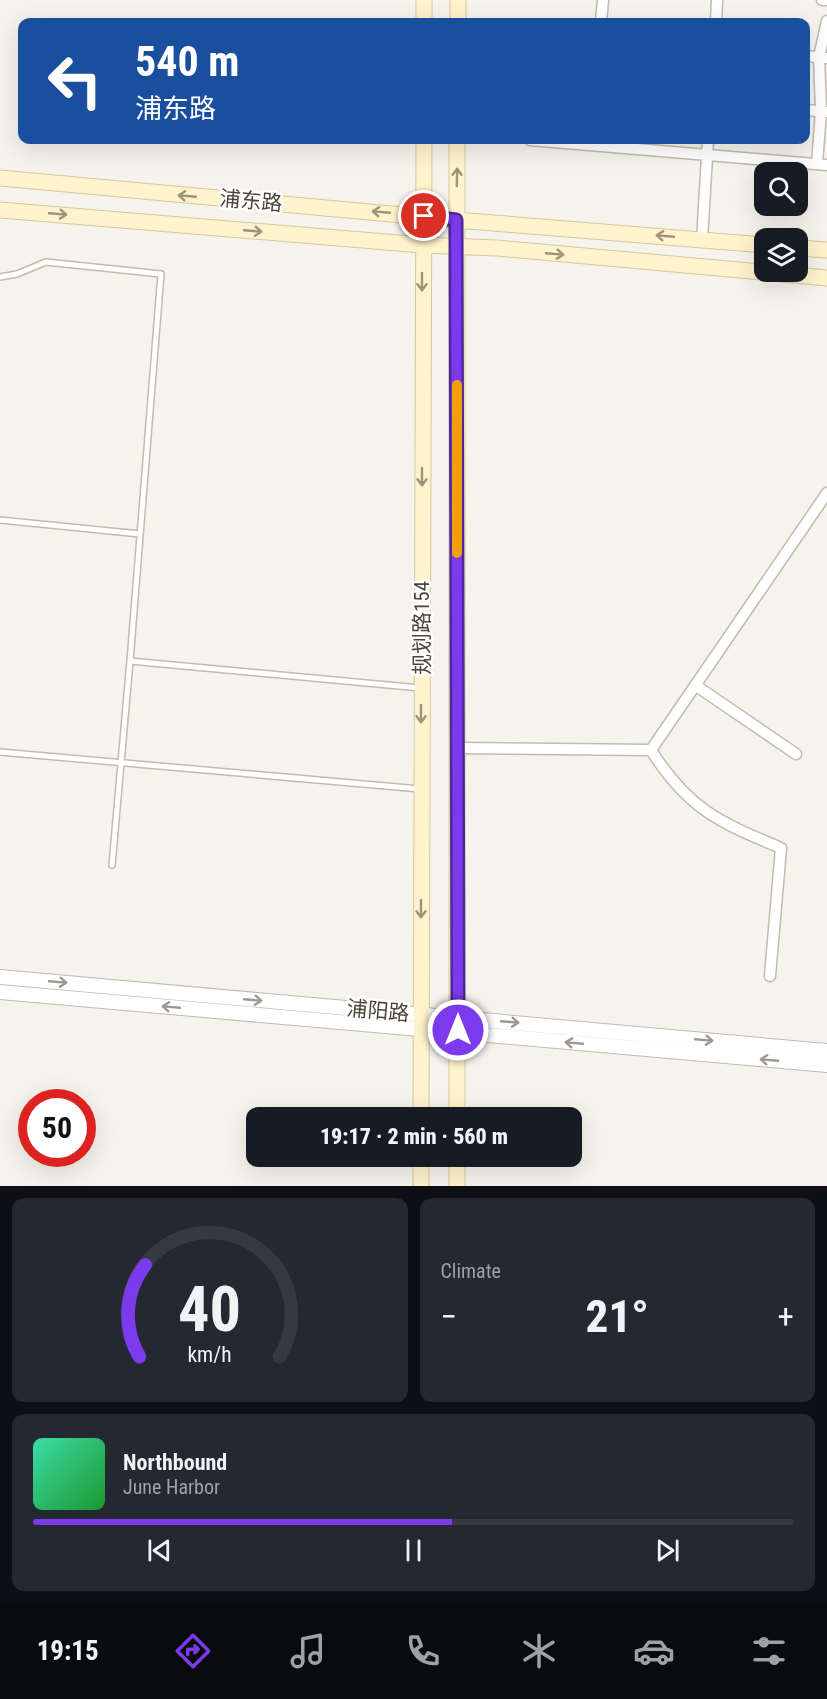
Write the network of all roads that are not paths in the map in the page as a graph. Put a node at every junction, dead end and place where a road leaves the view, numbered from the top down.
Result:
1 (424, 0) edge
2 (458, 0) edge
3 (603, 0) edge
4 (717, 0) edge
5 (822, 0) edge
6 (827, 0) edge
7 (424, 18) edge
8 (458, 18) edge
9 (601, 18) edge
10 (716, 18) edge
11 (827, 21) edge
12 (823, 58) edge
13 (824, 111) edge
14 (424, 144) edge
15 (457, 144) edge
16 (610, 144) edge
17 (708, 144) edge
18 (707, 154) junction
19 (822, 165) edge
20 (0, 178) edge
21 (0, 210) edge
22 (424, 216) junction
23 (456, 220) junction
24 (702, 240) junction
25 (754, 244) edge
26 (423, 245) junction
27 (457, 246) junction
28 (808, 249) edge
29 (827, 250) edge
30 (0, 277) edge
31 (827, 278) edge
32 (827, 493) edge
33 (0, 520) edge
34 (140, 534) junction
35 (130, 662) junction
36 (695, 685) junction
37 (422, 688) junction
38 (457, 748) junction
39 (651, 750) junction
40 (0, 752) edge
41 (796, 753) dead end
42 (120, 763) junction
43 (421, 789) junction
44 (112, 865) dead end
45 (770, 976) dead end
46 (0, 977) edge
47 (0, 992) edge
48 (421, 1022) junction
49 (458, 1025) junction
50 (827, 1051) edge
51 (827, 1065) edge
52 (421, 1107) edge
53 (457, 1107) edge
54 (421, 1167) edge
55 (457, 1167) edge
56 (421, 1186) edge
57 (457, 1186) edge

1 - 7 main road
2 - 8 main road
3 - 9 street
4 - 10 street
5 - 6 street
11 - 12 street
12 - 13 street
13 - 19 street
14 - 22 main road, 规划路154
23 -> 15 main road, 规划路154
16 - 18 street
17 - 18 street
18 - 19 street
18 - 24 street
22 -> 20 main road, 浦东路
21 -> 26 main road, 浦东路
22 - 23 main road, 浦东路
22 - 26 main road, 规划路154
24 -> 23 main road, 浦东路
23 - 27 main road, 规划路154
24 - 25 main road, 浦东路
26 - 27 main road, 浦东路
26 -> 37 main road, 规划路154
27 -> 31 main road, 浦东路
27 - 38 main road, 规划路154
28 - 29 main road
30 - 34 lane
32 - 36 street
33 - 34 lane
34 - 35 lane
35 - 37 lane
35 - 42 lane
36 - 39 street
36 - 41 street
37 -> 43 main road, 规划路154
38 - 39 street
38 - 49 main road, 规划路154
39 - 45 street
40 - 42 lane
42 - 43 lane
42 - 44 lane
43 -> 48 main road, 规划路154
46 -> 48 street, 浦阳路
48 -> 47 street, 浦阳路
48 - 49 street, 浦阳路
48 - 52 main road, 规划路154
49 -> 50 street, 浦阳路
51 -> 49 street, 浦阳路
49 - 53 main road, 规划路154
54 - 56 main road
55 - 57 main road

